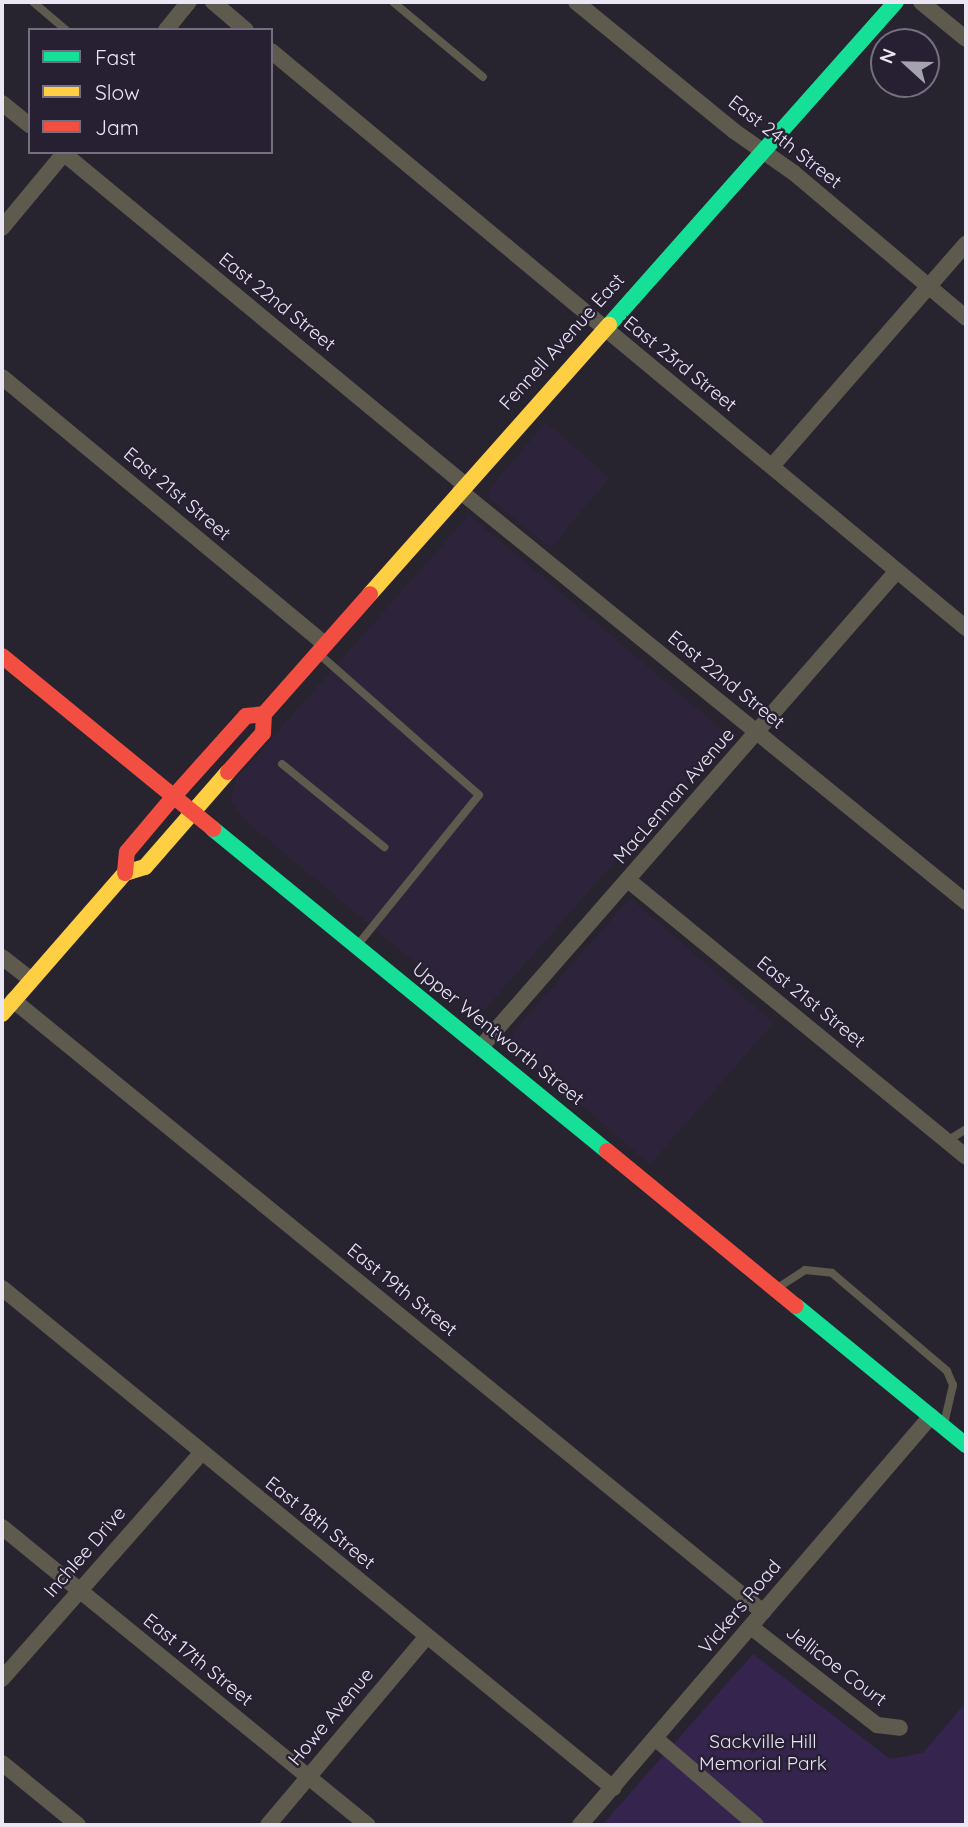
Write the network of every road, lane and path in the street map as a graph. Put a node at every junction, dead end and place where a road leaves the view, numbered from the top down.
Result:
1 (33, 2) edge
2 (190, 2) edge
3 (213, 2) edge
4 (393, 2) edge
5 (576, 2) edge
6 (896, 2) edge
7 (921, 2) edge
8 (64, 28) edge
9 (168, 28) edge
10 (244, 28) edge
11 (966, 39) edge
12 (273, 53) edge
13 (483, 77) dead end
14 (2, 103) edge
15 (28, 124) edge
16 (761, 150) junction
17 (62, 154) edge
18 (64, 154) edge
19 (2, 228) edge
20 (966, 243) edge
21 (929, 286) junction
22 (966, 318) edge
23 (602, 328) junction
24 (2, 377) edge
25 (772, 466) junction
26 (462, 488) junction
27 (897, 570) junction
28 (966, 628) edge
29 (321, 649) junction
30 (2, 656) edge
31 (264, 714) junction
32 (757, 732) junction
33 (282, 764) dead end
34 (176, 795) junction
35 (194, 810) junction
36 (384, 848) dead end
37 (125, 873) junction
38 (628, 880) junction
39 (966, 902) edge
40 (357, 946) junction
41 (2, 957) edge
42 (31, 980) junction
43 (13, 1000) junction
44 (2, 1014) edge
45 (481, 1047) junction
46 (966, 1129) edge
47 (947, 1141) junction
48 (966, 1157) edge
49 (2, 1288) edge
50 (775, 1290) junction
51 (937, 1421) junction
52 (966, 1445) edge
53 (201, 1453) junction
54 (2, 1527) edge
55 (79, 1591) junction
56 (763, 1612) junction
57 (751, 1627) junction
58 (427, 1636) junction
59 (2, 1679) edge
60 (900, 1728) dead end
61 (655, 1738) junction
62 (2, 1763) edge
63 (310, 1776) junction
64 (613, 1788) junction
65 (78, 1825) edge
66 (268, 1825) edge
67 (369, 1825) edge
68 (580, 1825) edge
69 (756, 1825) edge

1 - 8 lane
2 - 9 street
3 - 10 street
4 - 13 lane
5 - 16 street, East 24th Street
6 - 16 main road, Fennell Avenue East
7 - 11 street
12 - 23 street, East 23rd Street
14 - 15 street
16 - 21 street, East 24th Street
16 - 23 main road, Fennell Avenue East
17 - 19 street
18 - 26 street, East 22nd Street
20 - 21 street
21 - 22 street, East 24th Street
21 - 25 street
23 - 25 street, East 23rd Street
23 - 26 main road, Fennell Avenue East
24 - 29 street, East 21st Street
25 - 27 street, East 23rd Street
26 - 29 main road, Fennell Avenue East
26 - 32 street, East 22nd Street
27 - 28 street, East 23rd Street
27 - 32 street, MacLennan Avenue
29 - 31 main road, Fennell Avenue East
29 - 40 lane
30 - 34 main road, Upper Wentworth Street
31 - 34 main road, Fennell Avenue East
31 - 35 main road, Fennell Avenue East
32 - 38 street, MacLennan Avenue
32 - 39 street, East 22nd Street
33 - 36 lane
34 - 35 main road, Upper Wentworth Street
34 - 37 main road, Fennell Avenue East
35 - 37 main road, Fennell Avenue East
35 - 40 main road, Upper Wentworth Street
37 - 42 main road, Fennell Avenue East
38 - 45 street, MacLennan Avenue
38 - 47 street, East 21st Street
40 - 45 main road, Upper Wentworth Street
41 - 42 street
42 - 43 main road, Fennell Avenue East
43 - 44 main road, Fennell Avenue East
43 - 56 street, East 19th Street
45 - 50 main road, Upper Wentworth Street
46 - 47 lane
47 - 48 street, East 21st Street
49 - 53 street, East 18th Street
50 - 51 main road, Upper Wentworth Street
50 - 51 lane
51 - 52 main road, Upper Wentworth Street
51 - 56 street, Vickers Road
53 - 55 street, Inchlee Drive
53 - 58 street, East 18th Street
54 - 55 street, East 17th Street
55 - 59 street, Inchlee Drive
55 - 63 street, East 17th Street
56 - 57 street, Vickers Road
57 - 60 street, Jellicoe Court
57 - 61 street, Vickers Road
58 - 63 street, Howe Avenue
58 - 64 street, East 18th Street
61 - 64 street, Vickers Road
61 - 69 street
62 - 65 street
63 - 66 street, Howe Avenue
63 - 67 street, East 17th Street
64 - 68 street, Vickers Road

